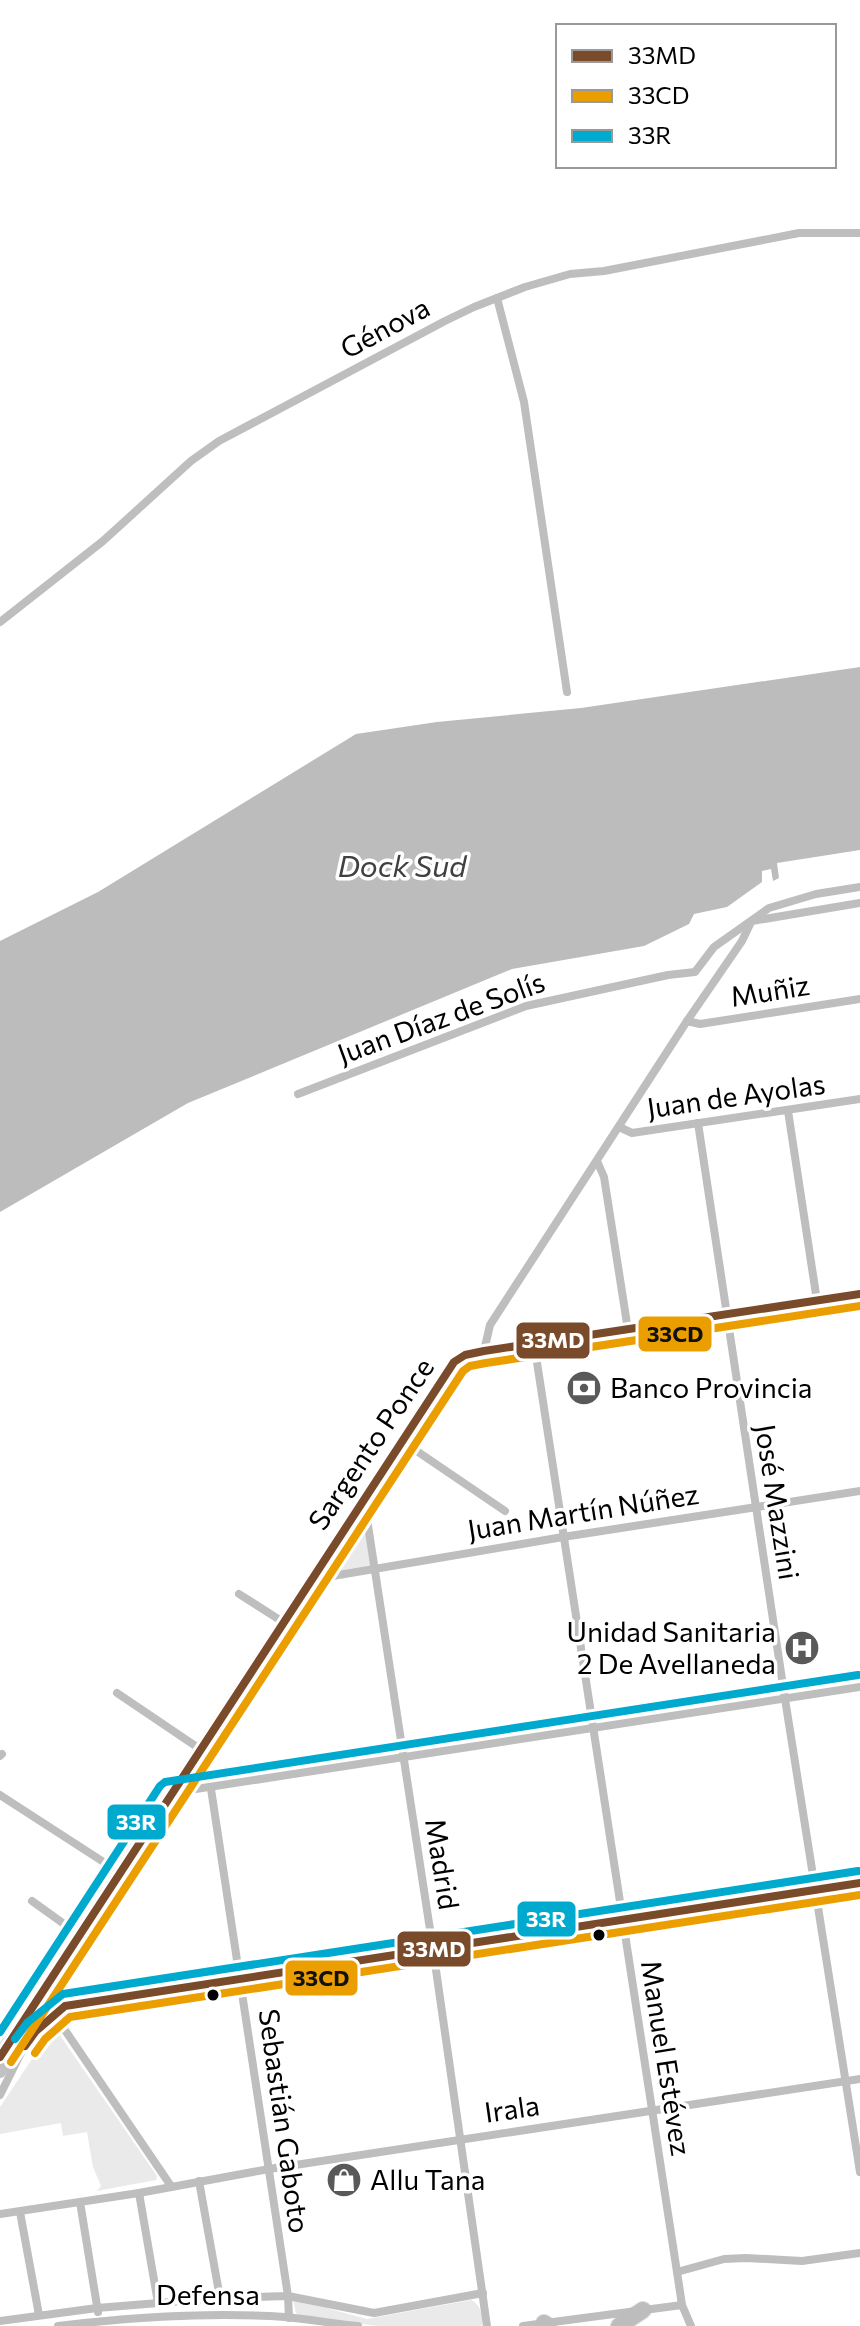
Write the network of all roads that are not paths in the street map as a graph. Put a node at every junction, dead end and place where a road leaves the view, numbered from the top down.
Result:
1 (860, 233) edge
2 (497, 298) junction
3 (0, 622) edge
4 (567, 692) dead end
5 (860, 887) edge
6 (859, 902) edge
7 (751, 921) junction
8 (860, 999) edge
9 (687, 1021) junction
10 (298, 1094) dead end
11 (860, 1099) edge
12 (788, 1111) junction
13 (698, 1123) junction
14 (619, 1127) junction
15 (597, 1161) junction
16 (860, 1294) edge
17 (817, 1301) junction
18 (727, 1315) junction
19 (628, 1330) junction
20 (534, 1343) junction
21 (484, 1351) junction
22 (402, 1441) junction
23 (860, 1491) edge
24 (358, 1507) junction
25 (756, 1507) junction
26 (505, 1511) dead end
27 (563, 1537) junction
28 (374, 1568) junction
29 (314, 1573) junction
30 (239, 1594) dead end
31 (283, 1622) junction
32 (860, 1687) edge
33 (117, 1693) dead end
34 (785, 1699) junction
35 (594, 1729) junction
36 (200, 1749) junction
37 (403, 1758) junction
38 (211, 1789) junction
39 (170, 1793) junction
40 (0, 1795) edge
41 (119, 1872) junction
42 (860, 1883) edge
43 (816, 1890) junction
44 (32, 1901) dead end
45 (624, 1920) junction
46 (78, 1934) junction
47 (433, 1949) junction
48 (240, 1979) junction
49 (44, 1987) junction
50 (65, 2006) junction
51 (54, 2014) junction
52 (25, 2046) junction
53 (2, 2051) edge
54 (0, 2072) edge
55 (860, 2079) edge
56 (846, 2081) junction
57 (0, 2095) edge
58 (652, 2110) junction
59 (461, 2139) junction
60 (269, 2169) junction
61 (860, 2172) edge
62 (199, 2181) junction
63 (171, 2186) junction
64 (139, 2193) junction
65 (80, 2202) junction
66 (20, 2212) junction
67 (0, 2214) edge
68 (860, 2253) edge
69 (677, 2272) junction
70 (483, 2293) junction
71 (288, 2296) junction
72 (220, 2298) junction
73 (158, 2303) junction
74 (682, 2305) junction
75 (97, 2308) junction
76 (643, 2310) junction
77 (39, 2315) junction
78 (289, 2318) junction
79 (0, 2321) edge
80 (99, 2321) junction
81 (546, 2325) edge
82 (58, 2326) edge
83 (358, 2326) edge
84 (487, 2326) edge
85 (523, 2326) edge
86 (619, 2326) edge
87 (691, 2326) edge

1 - 2 street, Génova
2 - 3 street, Génova
2 - 4 street
5 - 7 street, Juan Díaz de Solís
6 - 7 street
7 - 9 street
7 - 10 street, Juan Díaz de Solís
8 - 9 street, Muñiz
9 - 14 street
11 - 12 street, Juan de Ayolas
12 - 13 street, Juan de Ayolas
12 - 17 street
13 - 14 street, Juan de Ayolas
13 - 18 street, José Mazzini
14 - 15 street
15 - 19 street
15 - 21 street
16 - 17 main road, Sargento Ponce
17 - 18 main road, Sargento Ponce
18 - 19 main road, Sargento Ponce
18 - 25 street, José Mazzini
19 - 20 main road, Sargento Ponce
20 - 21 main road, Sargento Ponce
20 - 27 street, Manuel Estévez
21 - 22 main road, Sargento Ponce
22 - 24 main road, Sargento Ponce
22 - 26 street
23 - 25 street, Juan Martín Núñez
24 - 28 street, Madrid
24 - 29 main road, Sargento Ponce
25 - 27 street, Juan Martín Núñez
25 - 34 street, José Mazzini
27 - 28 street, Juan Martín Núñez
27 - 35 street, Manuel Estévez
28 - 29 street, Juan Martín Núñez
28 - 37 street, Madrid
29 - 31 main road, Sargento Ponce
30 - 31 street
31 - 36 main road, Sargento Ponce
32 - 34 street
33 - 36 street
34 - 35 street
34 - 43 street, José Mazzini
35 - 37 street
35 - 45 street, Manuel Estévez
36 - 39 main road, Sargento Ponce
37 - 38 street
37 - 47 street, Madrid
38 - 39 street
38 - 48 street, Sebastián Gaboto
39 - 41 main road, Sargento Ponce
40 - 41 street
41 - 46 main road, Sargento Ponce
42 - 43 main road
43 - 45 main road
43 - 56 street, José Mazzini
44 - 46 street
45 - 47 main road
45 - 58 street, Manuel Estévez
46 - 49 main road, Sargento Ponce
47 - 48 main road
47 - 59 street, Madrid
48 - 50 main road
48 - 60 street, Sebastián Gaboto
49 - 50 main road
49 - 53 main road, Sargento Ponce
50 - 51 main road
51 - 52 main road
51 - 63 street
52 - 54 main road
52 - 57 street
55 - 56 street, Irala
56 - 58 street, Irala
56 - 61 street, José Mazzini
58 - 59 street, Irala
58 - 69 street, Manuel Estévez
59 - 60 street, Irala
59 - 70 street, Madrid
60 - 62 street, Irala
60 - 71 street, Sebastián Gaboto
62 - 63 street, Irala
62 - 72 street
63 - 64 street, Irala
64 - 65 street, Irala
64 - 73 street
65 - 66 street, Irala
65 - 75 street
66 - 67 street, Irala
66 - 77 street
68 - 69 street
69 - 74 street, Manuel Estévez
70 - 71 street
70 - 84 street, Madrid
71 - 72 street
71 - 78 street, Sebastián Gaboto
72 - 73 street
73 - 75 street
74 - 76 street
74 - 87 street, Manuel Estévez
75 - 77 street
75 - 80 street
76 - 81 street
76 - 86 highway
77 - 79 street
78 - 80 street, Defensa
78 - 83 street, Defensa
80 - 82 street, Defensa
81 - 85 street

